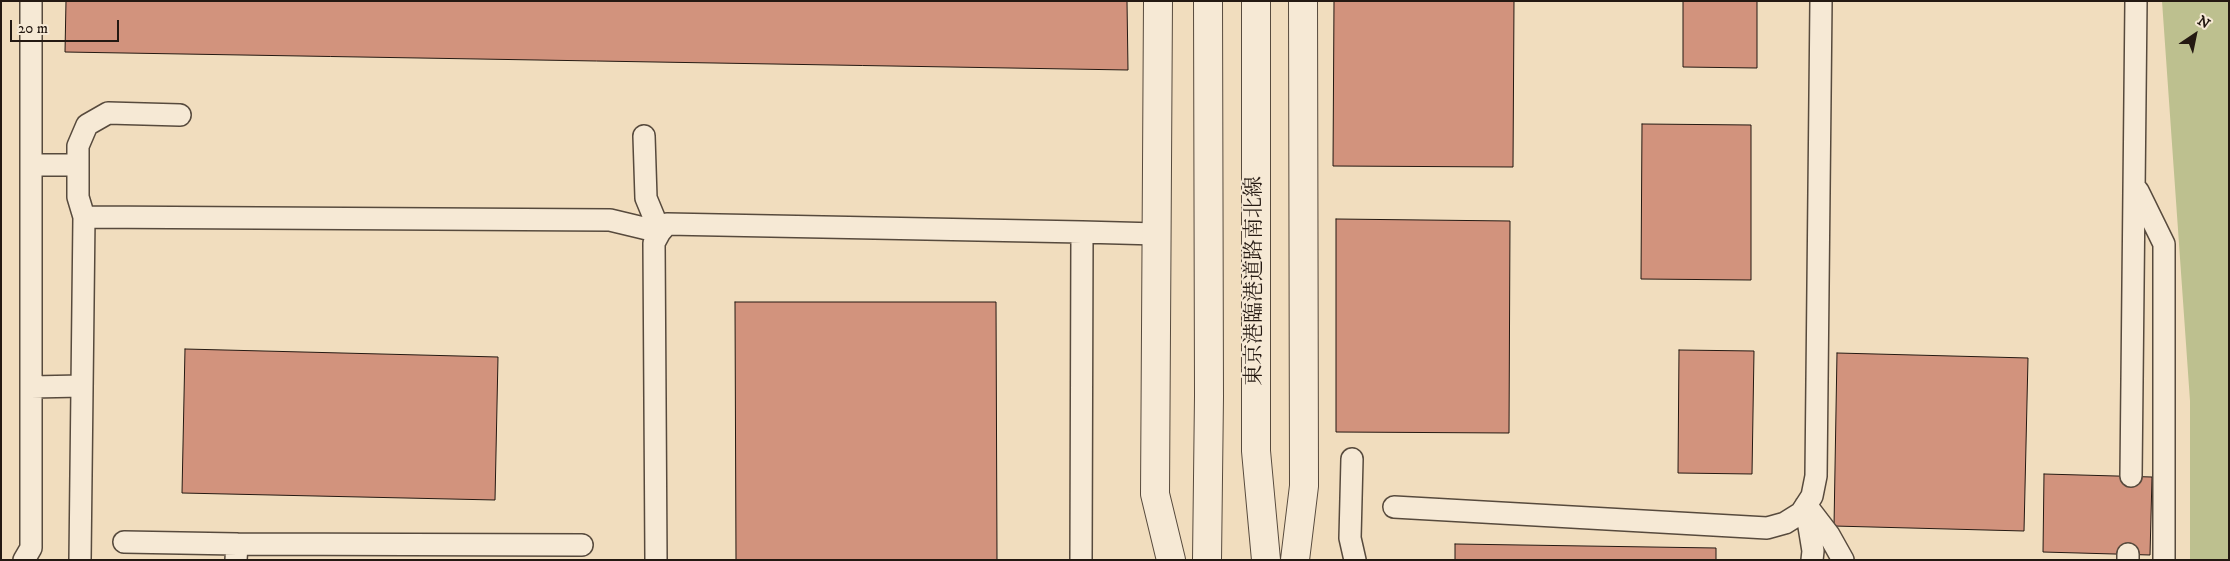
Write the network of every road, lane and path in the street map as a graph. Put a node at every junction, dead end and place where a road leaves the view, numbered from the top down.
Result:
1 (31, 1) edge
2 (1158, 1) edge
3 (1208, 1) edge
4 (1256, 1) edge
5 (1303, 1) edge
6 (1821, 1) edge
7 (2136, 1) edge
8 (180, 115) dead end
9 (644, 136) dead end
10 (31, 165) junction
11 (78, 165) junction
12 (2135, 186) junction
13 (84, 217) junction
14 (660, 232) junction
15 (1082, 232) junction
16 (1157, 234) junction
17 (82, 386) junction
18 (31, 387) junction
19 (1352, 459) dead end
20 (2131, 476) dead end
21 (1806, 505) junction
22 (1394, 507) dead end
23 (124, 542) dead end
24 (582, 545) dead end
25 (237, 552) edge
26 (24, 560) edge
27 (80, 560) edge
28 (656, 560) edge
29 (1081, 560) edge
30 (1171, 560) edge
31 (1207, 560) edge
32 (1266, 560) edge
33 (1295, 560) edge
34 (1355, 560) edge
35 (1812, 560) edge
36 (1843, 560) edge
37 (2164, 560) edge

1 - 10 lane
2 - 16 street
3 - 31 street
4 - 32 street, 東京港臨港道路南北線
5 - 33 street
6 - 21 lane
7 - 12 lane
8 - 11 lane
9 - 14 lane
10 - 11 lane
10 - 18 lane
11 - 13 lane
12 - 20 lane
12 - 37 lane
13 - 14 lane
13 - 17 lane
14 - 15 lane
14 - 28 lane
15 - 16 lane
15 - 29 lane
16 - 30 street
17 - 18 lane
17 - 27 lane
18 - 26 lane
19 - 34 lane
21 - 22 lane
21 - 35 lane
21 - 36 lane
23 - 25 lane
24 - 25 lane

